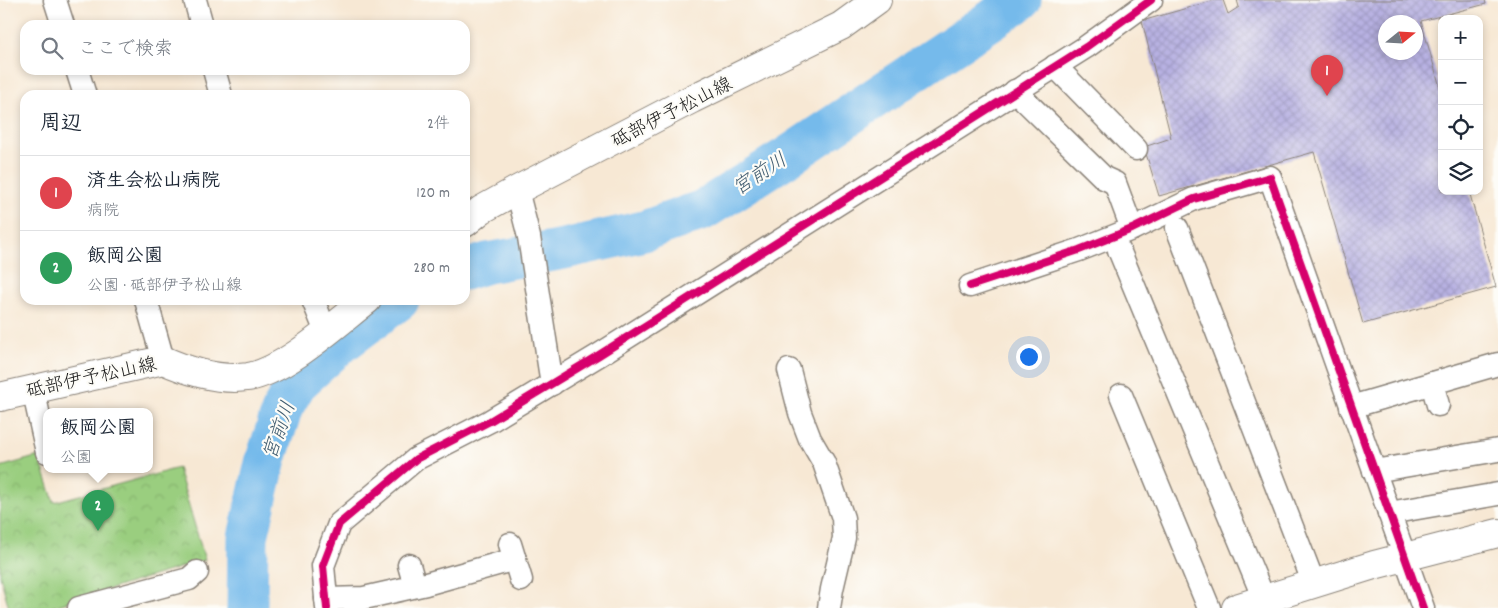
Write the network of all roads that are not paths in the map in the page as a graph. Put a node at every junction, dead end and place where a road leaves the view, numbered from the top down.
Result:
1 (55, 0) edge
2 (195, 0) edge
3 (877, 0) edge
4 (1151, 0) edge
5 (61, 20) edge
6 (201, 20) edge
7 (1055, 66) junction
8 (79, 75) edge
9 (215, 75) edge
10 (83, 90) edge
11 (220, 90) edge
12 (1015, 91) junction
13 (1136, 149) dead end
14 (517, 190) junction
15 (470, 219) edge
16 (1177, 228) dead end
17 (1130, 241) junction
18 (1096, 258) dead end
19 (970, 286) dead end
20 (147, 305) edge
21 (315, 305) edge
22 (361, 305) edge
23 (326, 332) junction
24 (163, 360) junction
25 (1497, 360) edge
26 (789, 370) dead end
27 (1432, 383) junction
28 (552, 384) junction
29 (33, 389) junction
30 (1121, 395) dead end
31 (0, 397) edge
32 (1438, 405) dead end
33 (1351, 406) junction
34 (43, 434) edge
35 (1498, 450) edge
36 (1374, 471) junction
37 (1498, 494) edge
38 (1388, 513) junction
39 (1498, 533) edge
40 (1404, 557) junction
41 (515, 561) dead end
42 (197, 572) dead end
43 (1314, 584) junction
44 (1264, 599) junction
45 (326, 603) edge
46 (79, 608) edge
47 (829, 608) edge
48 (1209, 608) edge
49 (1236, 608) edge
50 (1422, 608) edge

1 - 5 street
2 - 6 street
3 - 14 main road, 砥部伊予松山線
4 - 7 street
7 - 12 street
7 - 13 street
8 - 10 street
9 - 11 street
12 - 17 street
12 - 28 street
14 - 15 main road, 砥部伊予松山線
14 - 28 street
16 - 43 street
17 - 18 street
17 - 19 street
17 - 33 street
17 - 44 street
20 - 24 street
21 - 23 street
22 - 23 main road, 砥部伊予松山線
23 - 24 main road, 砥部伊予松山線
24 - 29 main road, 砥部伊予松山線
25 - 27 street
26 - 47 street
27 - 32 street
27 - 33 street
28 - 45 street
29 - 31 main road, 砥部伊予松山線
29 - 34 street
30 - 48 street
33 - 36 street
35 - 36 street
36 - 38 street
37 - 38 street
38 - 40 street
39 - 40 main road
40 - 43 main road
40 - 50 street
41 - 45 street
42 - 46 street
43 - 44 main road
44 - 49 main road

